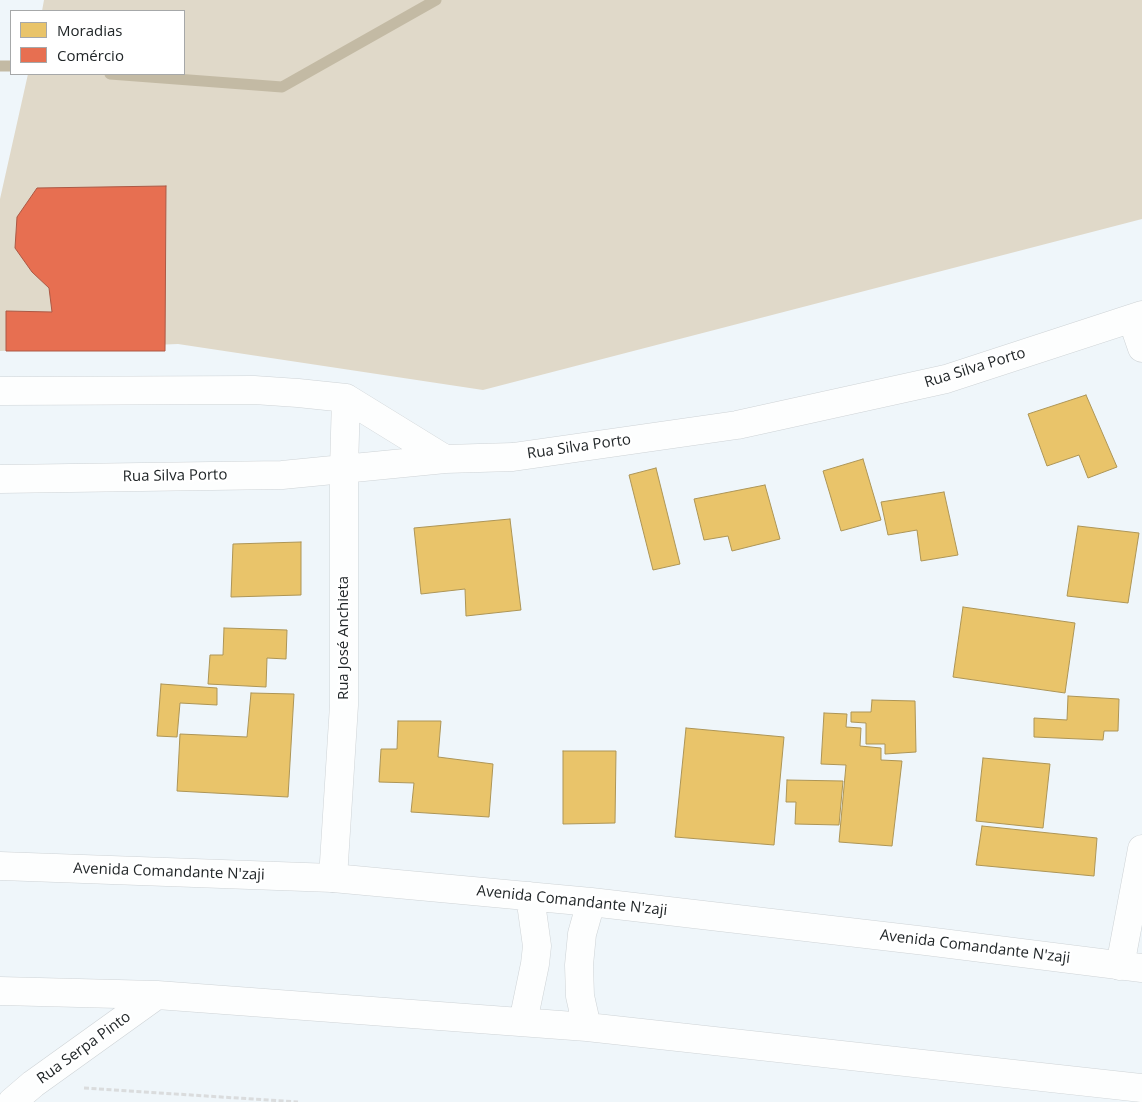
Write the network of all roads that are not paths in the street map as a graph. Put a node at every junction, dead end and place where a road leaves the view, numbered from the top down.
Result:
1 (1137, 317) edge
2 (1142, 348) edge
3 (0, 391) edge
4 (346, 398) junction
5 (445, 458) junction
6 (344, 469) junction
7 (0, 479) edge
8 (1142, 849) edge
9 (0, 866) edge
10 (333, 878) junction
11 (530, 896) junction
12 (591, 902) junction
13 (1131, 967) edge
14 (0, 991) edge
15 (158, 995) junction
16 (523, 1022) junction
17 (587, 1027) junction
18 (1142, 1088) edge
19 (12, 1102) edge

1 - 2 street
1 - 5 street, Rua Silva Porto
3 - 4 street
4 - 5 street
4 - 6 street, Rua José Anchieta
5 - 6 street, Rua Silva Porto
6 - 7 street, Rua Silva Porto
6 - 10 street, Rua José Anchieta
8 - 13 street
9 - 10 street, Avenida Comandante N'zaji
10 - 11 street, Avenida Comandante N'zaji
11 - 12 street, Avenida Comandante N'zaji
11 - 16 street
12 - 13 street, Avenida Comandante N'zaji
12 - 17 street
14 - 15 street
15 - 16 street
15 - 19 street, Rua Serpa Pinto
16 - 17 street
17 - 18 street

